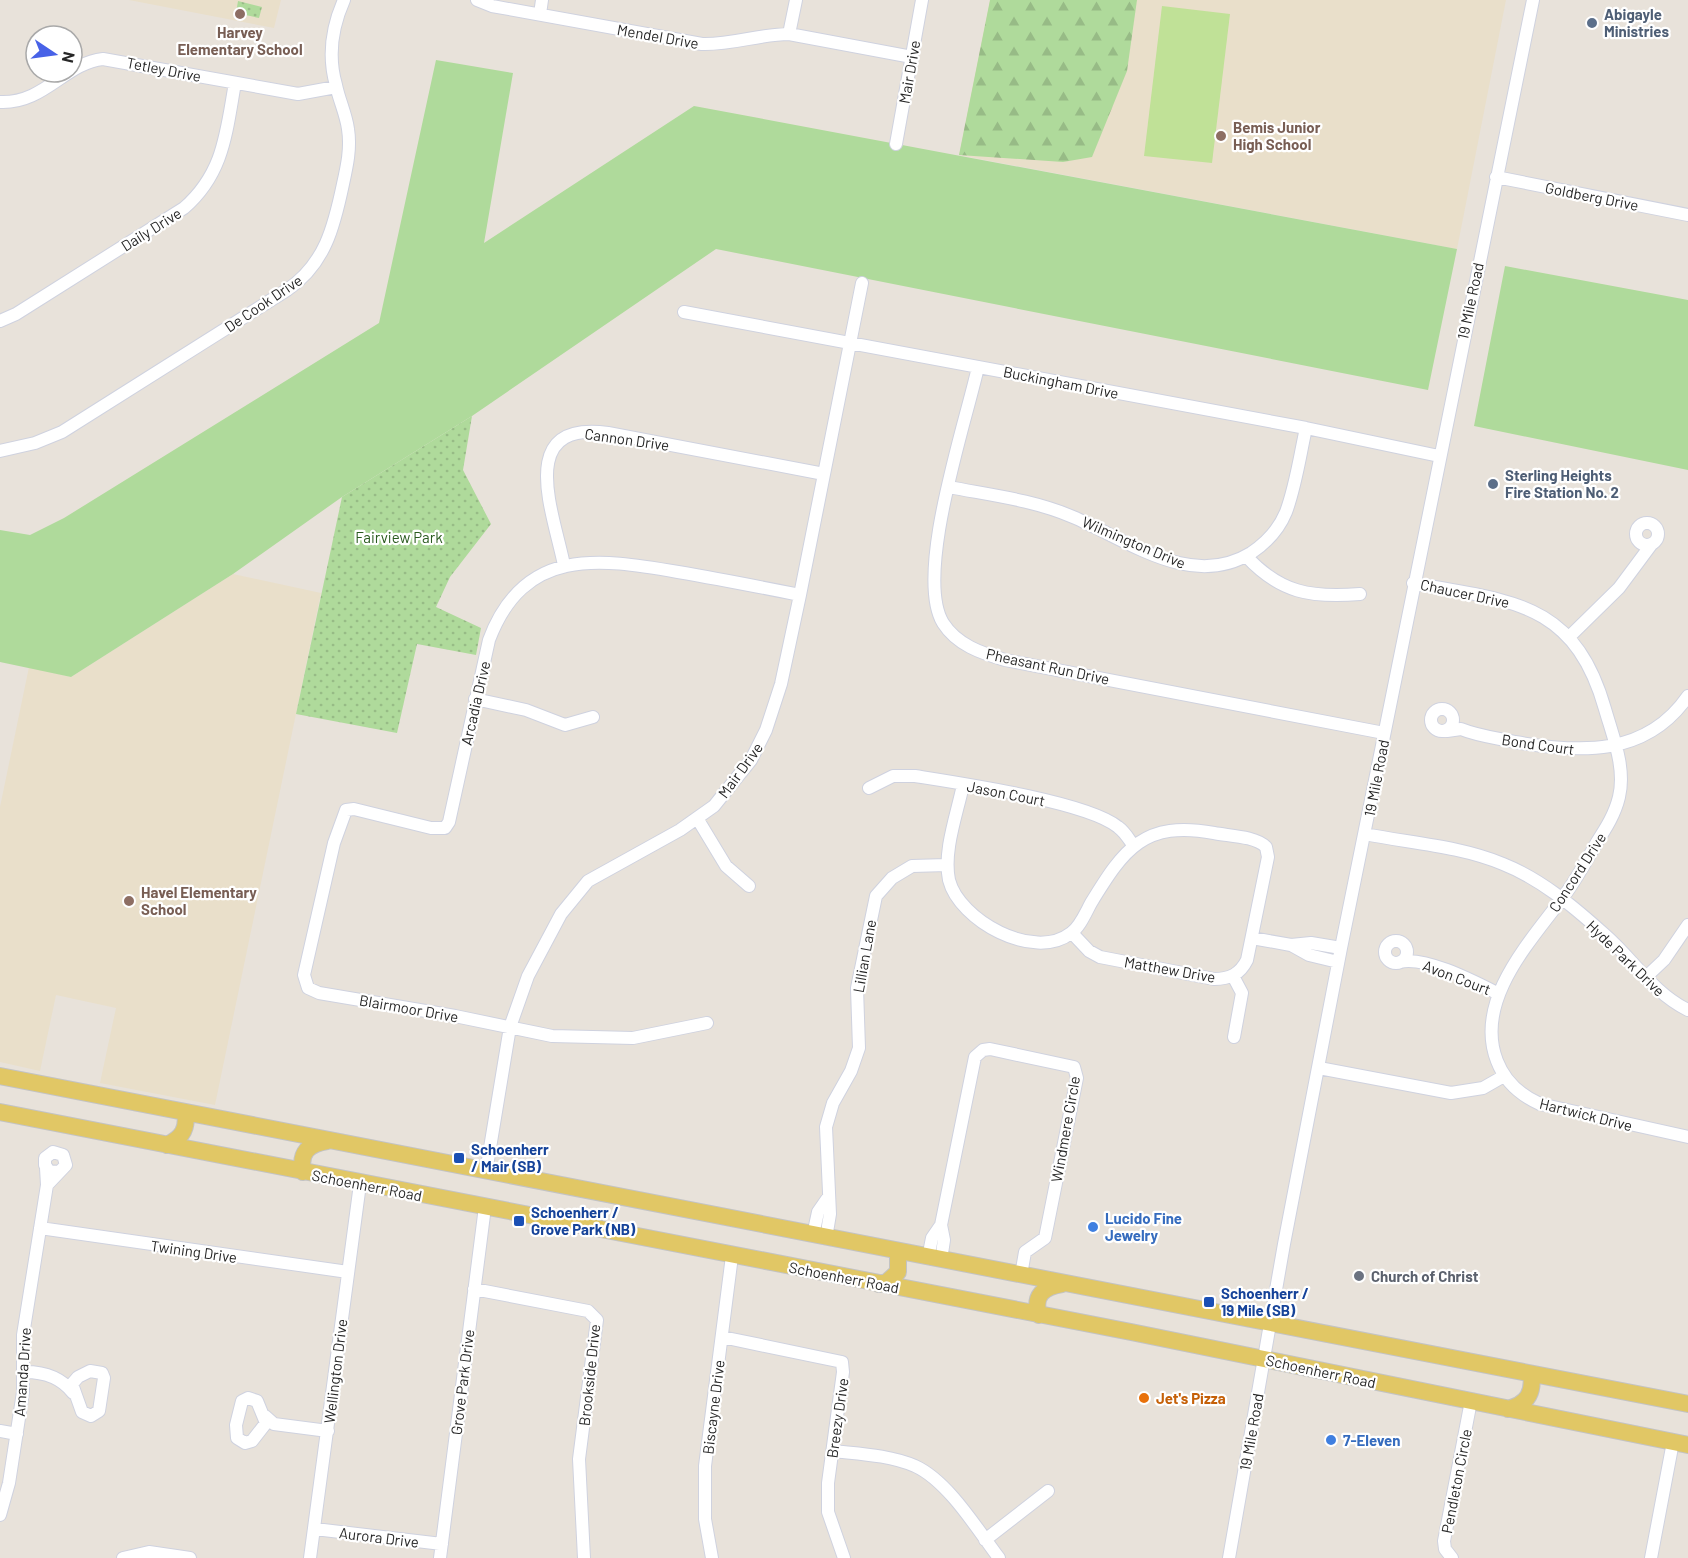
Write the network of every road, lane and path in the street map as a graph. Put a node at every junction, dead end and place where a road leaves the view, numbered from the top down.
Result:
1 (344, 0) edge
2 (477, 0) edge
3 (542, 0) edge
4 (796, 0) edge
5 (922, 0) edge
6 (1533, 0) edge
7 (540, 14) junction
8 (789, 34) junction
9 (912, 57) junction
10 (235, 83) junction
11 (336, 87) junction
12 (0, 102) edge
13 (896, 144) dead end
14 (1496, 177) junction
15 (1688, 214) edge
16 (862, 283) dead end
17 (684, 312) dead end
18 (0, 321) edge
19 (850, 345) junction
20 (978, 367) junction
21 (1306, 428) junction
22 (0, 451) edge
23 (1438, 456) junction
24 (824, 474) junction
25 (949, 487) junction
26 (1637, 541) junction
27 (1651, 545) junction
28 (1641, 555) junction
29 (1246, 556) junction
30 (564, 565) junction
31 (1413, 582) junction
32 (1360, 594) dead end
33 (800, 596) junction
34 (1569, 637) junction
35 (1688, 696) edge
36 (475, 699) junction
37 (593, 717) dead end
38 (1453, 718) junction
39 (1461, 729) junction
40 (1447, 731) junction
41 (1384, 733) junction
42 (1615, 744) junction
43 (963, 785) junction
44 (869, 788) dead end
45 (697, 818) junction
46 (1365, 834) junction
47 (1133, 845) junction
48 (947, 865) junction
49 (749, 886) dead end
50 (1562, 899) junction
51 (1688, 925) edge
52 (1072, 933) junction
53 (1252, 938) junction
54 (1291, 945) junction
55 (1341, 948) junction
56 (1407, 950) junction
57 (1414, 961) junction
58 (1338, 962) junction
59 (1400, 962) junction
60 (1233, 976) junction
61 (1646, 977) junction
62 (308, 988) joint
63 (1500, 994) junction
64 (1688, 1010) edge
65 (707, 1023) dead end
66 (510, 1027) junction
67 (1234, 1037) dead end
68 (1319, 1068) junction
69 (0, 1076) edge
70 (1504, 1076) junction
71 (0, 1112) edge
72 (185, 1113) junction
73 (1688, 1137) edge
74 (328, 1141) junction
75 (167, 1145) junction
76 (46, 1168) junction
77 (59, 1172) junction
78 (303, 1172) junction
79 (486, 1172) junction
80 (360, 1184) junction
81 (47, 1185) junction
82 (485, 1207) junction
83 (40, 1228) junction
84 (819, 1236) junction
85 (898, 1251) junction
86 (732, 1256) junction
87 (934, 1259) junction
88 (348, 1272) junction
89 (1021, 1275) junction
90 (879, 1284) junction
91 (1062, 1284) junction
92 (474, 1289) junction
93 (1039, 1315) junction
94 (1271, 1323) junction
95 (722, 1337) junction
96 (1264, 1359) junction
97 (25, 1372) junction
98 (1531, 1374) junction
99 (78, 1377) junction
100 (63, 1382) junction
101 (73, 1393) junction
102 (1471, 1401) junction
103 (1688, 1404) edge
104 (1508, 1408) junction
105 (270, 1420) junction
106 (0, 1431) edge
107 (328, 1431) junction
108 (17, 1434) junction
109 (1681, 1444) edge
110 (832, 1451) junction
111 (1048, 1491) dead end
112 (0, 1515) edge
113 (315, 1529) junction
114 (985, 1540) junction
115 (442, 1544) junction
116 (123, 1558) edge
117 (190, 1558) edge
118 (310, 1558) edge
119 (441, 1558) edge
120 (584, 1558) edge
121 (712, 1558) edge
122 (844, 1558) edge
123 (999, 1558) edge
124 (1228, 1558) edge
125 (1452, 1558) edge
126 (1651, 1558) edge

1 - 11 street, De Cook Drive
2 - 7 street, Mendel Drive
3 - 7 street
4 - 8 street
5 - 9 street, Mair Drive
6 - 14 street, 19 Mile Road
7 - 8 street, Mendel Drive
8 - 9 street, Mendel Drive
9 - 13 street, Mair Drive
10 - 11 street, Tetley Drive
10 - 12 street, Tetley Drive
10 - 18 street, Daily Drive
11 - 22 street, De Cook Drive
14 - 15 street, Goldberg Drive
14 - 23 street, 19 Mile Road
16 - 19 street, Mair Drive
17 - 19 street, Buckingham Drive
19 - 20 street, Buckingham Drive
19 - 24 street, Mair Drive
20 - 21 street, Buckingham Drive
20 - 25 street, Pheasant Run Drive
21 - 23 street, Buckingham Drive
21 - 29 street, Wilmington Drive
23 - 31 street, 19 Mile Road
24 - 30 street, Cannon Drive
24 - 33 street, Mair Drive
25 - 29 street, Wilmington Drive
25 - 41 street, Pheasant Run Drive
26 - 27 street
26 - 27 street
26 - 28 street
27 - 28 street
28 - 34 street
29 - 32 street
30 - 33 street, Arcadia Drive
30 - 36 street, Arcadia Drive
31 - 34 street, Chaucer Drive
31 - 41 street, 19 Mile Road
33 - 45 street, Mair Drive
34 - 42 street, Chaucer Drive
35 - 42 street
36 - 37 street
36 - 62 street, Arcadia Drive
38 - 39 street
38 - 40 street
38 - 40 street
39 - 40 street, Bond Court
39 - 42 street, Bond Court
41 - 46 street, 19 Mile Road
42 - 50 street, Concord Drive
43 - 44 street, Jason Court
43 - 47 street, Jason Court
43 - 48 street
45 - 49 street
45 - 66 street, Mair Drive
46 - 50 street, Hyde Park Drive
46 - 55 street, 19 Mile Road
47 - 52 street
47 - 53 street
48 - 52 street
48 - 84 street, Lillian Lane
50 - 61 street, Hyde Park Drive
50 - 63 street, Concord Drive
51 - 61 street
52 - 60 street, Matthew Drive
53 - 54 street
53 - 60 street, Matthew Drive
54 - 55 street
54 - 58 street
55 - 58 street, 19 Mile Road
56 - 57 street, Avon Court
56 - 59 street, Avon Court
56 - 59 street, Avon Court
57 - 59 street, Avon Court
57 - 63 street, Avon Court
58 - 68 street, 19 Mile Road
60 - 67 street
61 - 64 street, Hyde Park Drive
62 - 66 street, Blairmoor Drive
63 - 70 street, Concord Drive
65 - 66 street, Blairmoor Drive
66 - 79 street, Mair Drive
68 - 70 street
68 - 94 street, 19 Mile Road
69 - 72 main road
70 - 73 street, Hartwick Drive
71 - 75 main road, Schoenherr Road
72 - 74 main road
72 - 75 main road
74 - 78 main road
74 - 79 main road
75 - 78 main road, Schoenherr Road
76 - 77 street
76 - 77 street
76 - 81 street, Amanda Drive
77 - 81 street
78 - 80 main road, Schoenherr Road
79 - 84 main road
80 - 82 main road, Schoenherr Road
80 - 88 street, Wellington Drive
81 - 83 street, Amanda Drive
82 - 86 main road, Schoenherr Road
82 - 92 street, Grove Park Drive
83 - 88 street, Twining Drive
83 - 97 street, Amanda Drive
84 - 85 main road
85 - 87 main road
85 - 90 main road
86 - 90 main road, Schoenherr Road
86 - 95 street, Biscayne Drive
87 - 89 main road
87 - 89 street, Windmere Circle
88 - 107 street, Wellington Drive
89 - 91 main road
90 - 93 main road, Schoenherr Road
91 - 93 main road
91 - 94 main road
92 - 115 street, Grove Park Drive
92 - 120 street, Brookside Drive
93 - 96 main road, Schoenherr Road
94 - 96 street, 19 Mile Road
94 - 98 main road
95 - 110 street, Breezy Drive
95 - 121 street, Biscayne Drive
96 - 102 main road, Schoenherr Road
96 - 124 street, 19 Mile Road
97 - 100 street
97 - 108 street, Amanda Drive
98 - 103 main road
98 - 104 main road
99 - 100 street
99 - 101 street
99 - 101 street
100 - 101 street
102 - 104 main road, Schoenherr Road
102 - 125 street, Pendleton Circle
104 - 109 main road, Schoenherr Road
105 - 105 street
105 - 107 street
106 - 108 street
107 - 113 street, Wellington Drive
108 - 112 street, Amanda Drive
109 - 126 street
110 - 114 street
110 - 122 street, Breezy Drive
111 - 114 street
113 - 115 street, Aurora Drive
113 - 118 street, Wellington Drive
114 - 123 street
115 - 119 street, Grove Park Drive
116 - 117 street

